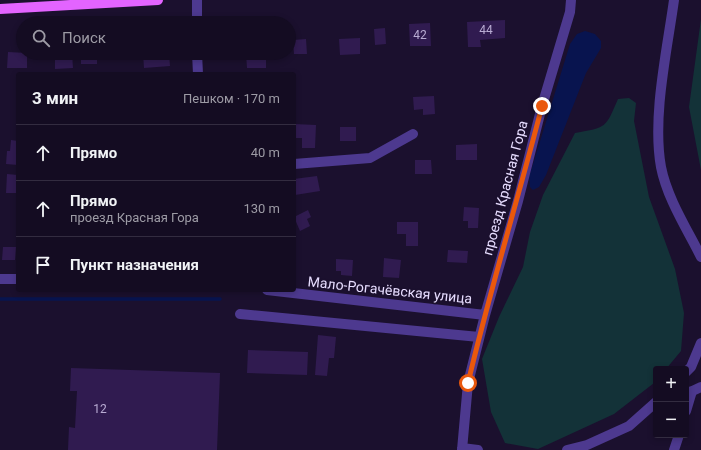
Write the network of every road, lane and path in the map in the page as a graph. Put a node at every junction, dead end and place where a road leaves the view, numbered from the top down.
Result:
1 (158, 0) edge
2 (198, 0) edge
3 (571, 0) edge
4 (674, 0) edge
5 (108, 1) edge
6 (0, 8) edge
7 (197, 16) edge
8 (197, 60) edge
9 (198, 72) edge
10 (413, 134) dead end
11 (296, 164) edge
12 (701, 257) edge
13 (0, 279) edge
14 (16, 279) edge
15 (284, 292) edge
16 (240, 314) dead end
17 (485, 315) junction
18 (479, 337) junction
19 (701, 344) edge
20 (689, 369) edge
21 (693, 391) edge
22 (689, 402) edge
23 (653, 405) edge
24 (653, 413) edge
25 (629, 426) junction
26 (677, 438) edge
27 (583, 447) edge
28 (462, 449) edge
29 (478, 450) edge
30 (568, 450) edge
31 (674, 450) edge

1 - 5 main road
2 - 7 street
3 - 17 street, проезд Красная Гора
4 - 12 street
5 - 6 main road
8 - 9 street
10 - 11 street
13 - 14 street
15 - 17 street, Мало-Рогачёвская улица
16 - 18 street
17 - 18 street, проезд Красная Гора
18 - 28 street, проезд Красная Гора
19 - 20 street
21 - 22 street
23 - 25 street
24 - 25 street
25 - 27 street
26 - 31 street
27 - 30 street
28 - 29 street

